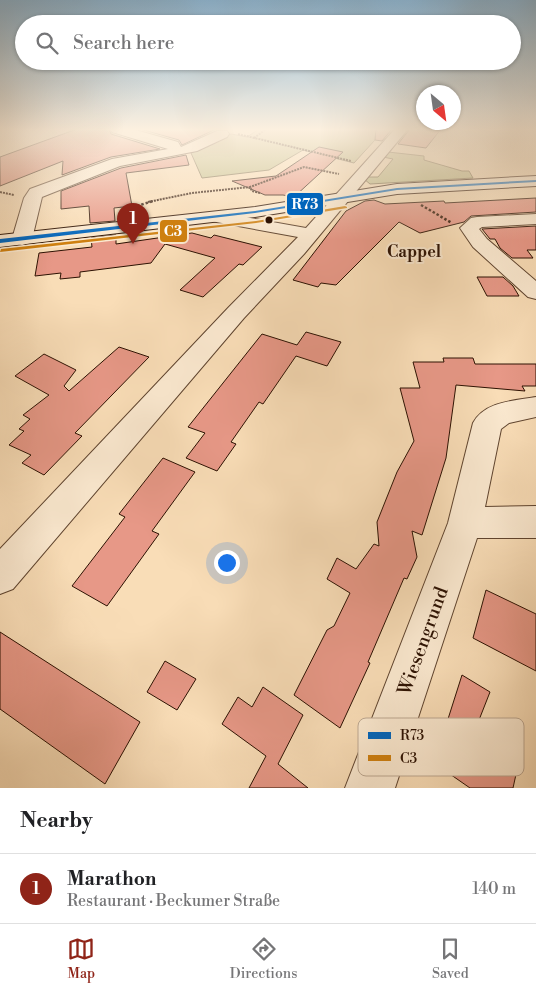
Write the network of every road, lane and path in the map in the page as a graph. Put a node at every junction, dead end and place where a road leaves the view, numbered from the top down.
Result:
1 (107, 166) edge
2 (369, 166) edge
3 (358, 178) junction
4 (536, 181) edge
5 (250, 187) junction
6 (397, 189) junction
7 (264, 194) dead end
8 (343, 197) junction
9 (132, 208) dead end
10 (217, 216) junction
11 (536, 219) edge
12 (469, 228) junction
13 (309, 234) junction
14 (22, 239) junction
15 (0, 241) edge
16 (536, 292) edge
17 (536, 407) edge
18 (536, 522) edge
19 (465, 523) junction
20 (0, 576) edge
21 (395, 718) edge
22 (374, 776) edge
23 (370, 788) edge

1 - 14 street
2 - 3 street
3 - 5 path
3 - 8 street
4 - 6 street
5 - 7 path
5 - 9 path
6 - 8 street
6 - 12 path
8 - 10 street
8 - 13 street
10 - 13 street
10 - 14 street
11 - 12 street
12 - 16 street
13 - 20 street
14 - 15 street
17 - 19 street, Wiesengrund
18 - 19 street
19 - 21 street, Wiesengrund
22 - 23 street, Wiesengrund

